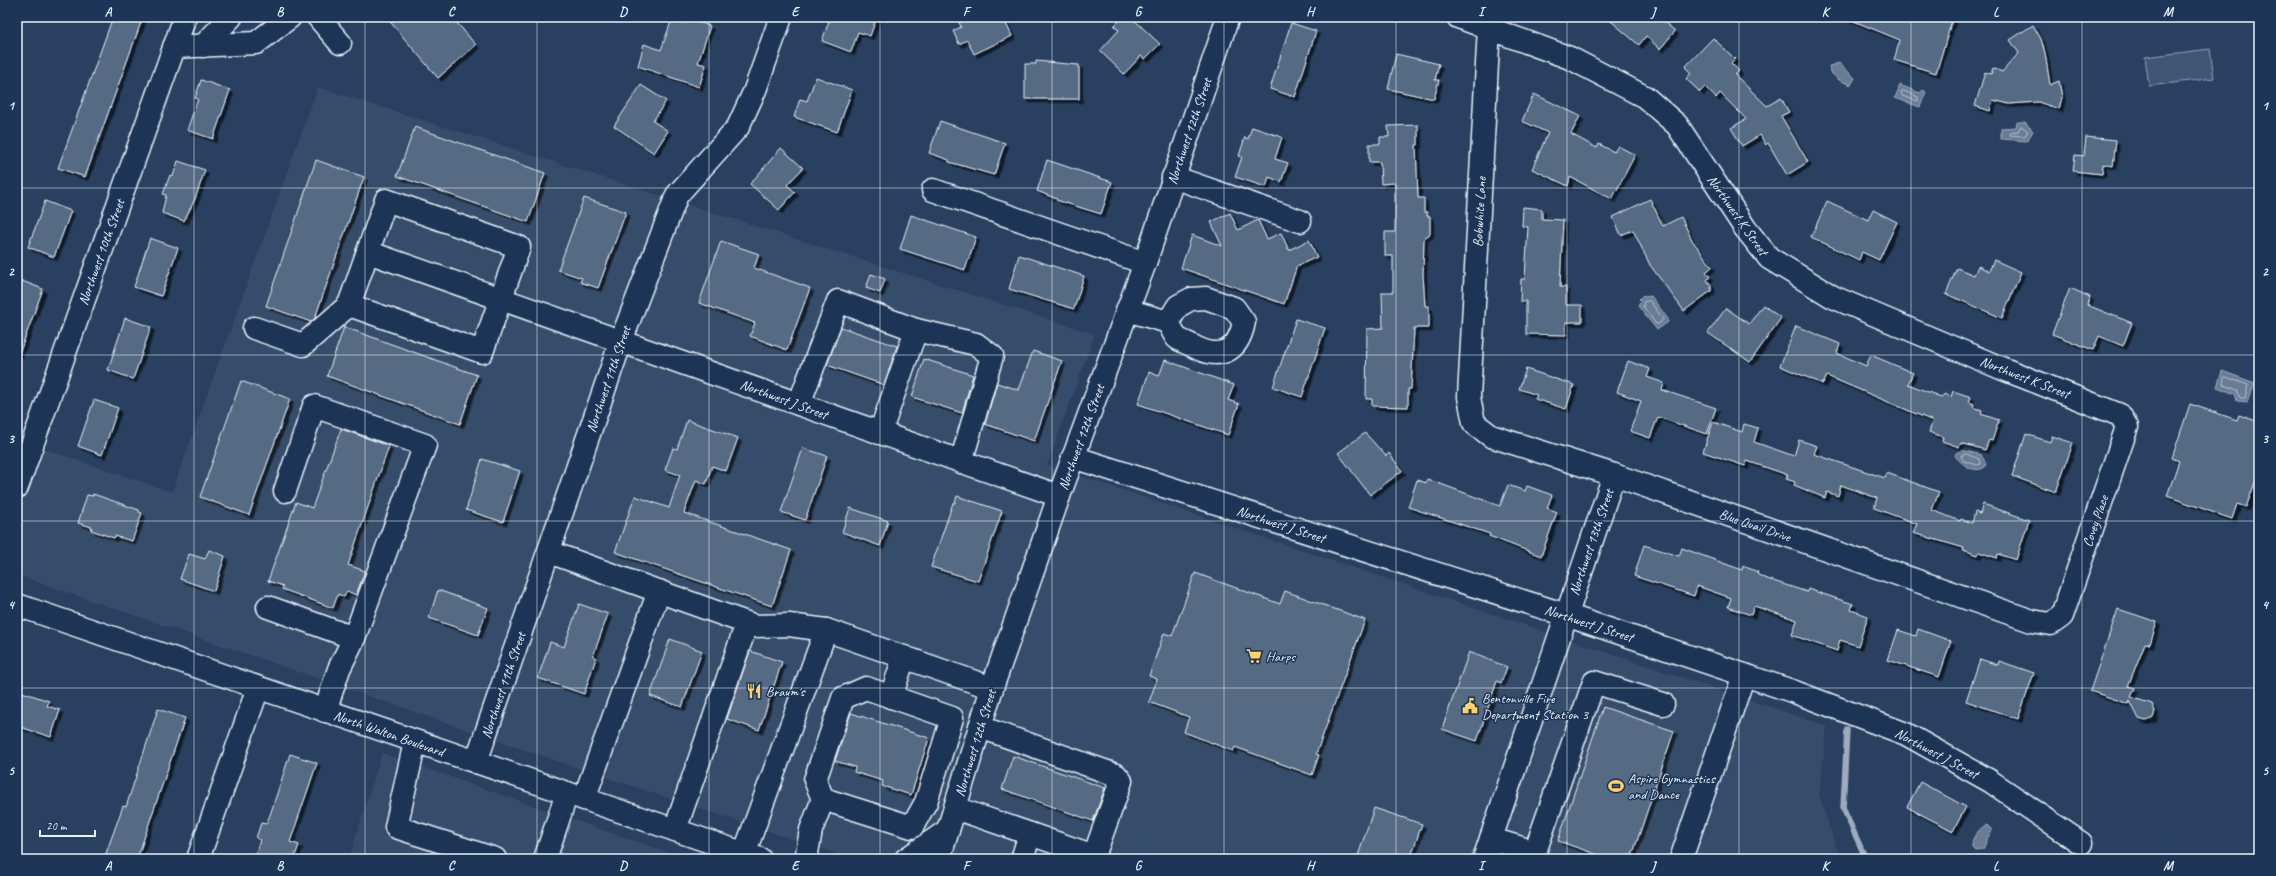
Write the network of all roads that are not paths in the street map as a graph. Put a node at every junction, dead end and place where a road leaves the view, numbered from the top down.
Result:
1 (185, 17) edge
2 (231, 17) edge
3 (290, 17) edge
4 (318, 17) edge
5 (781, 17) edge
6 (1228, 17) edge
7 (1458, 17) edge
8 (1489, 27) junction
9 (340, 43) dead end
10 (203, 46) junction
11 (174, 47) junction
12 (1173, 177) junction
13 (933, 190) dead end
14 (1300, 221) dead end
15 (368, 252) junction
16 (1145, 263) junction
17 (505, 300) junction
18 (349, 304) junction
19 (1127, 310) junction
20 (1168, 322) dead end
21 (254, 328) dead end
22 (916, 330) junction
23 (621, 341) junction
24 (1469, 397) joint
25 (800, 404) junction
26 (2127, 427) joint
27 (880, 433) junction
28 (1073, 457) junction
29 (961, 462) junction
30 (1614, 475) junction
31 (17, 487) edge
32 (285, 491) dead end
33 (1059, 496) junction
34 (549, 552) junction
35 (659, 591) junction
36 (17, 605) edge
37 (268, 606) dead end
38 (1566, 615) junction
39 (2062, 616) joint
40 (747, 623) junction
41 (826, 630) junction
42 (354, 638) junction
43 (904, 657) junction
44 (1744, 675) junction
45 (258, 688) junction
46 (992, 688) junction
47 (891, 697) junction
48 (1663, 704) dead end
49 (325, 711) junction
50 (980, 727) junction
51 (415, 742) junction
52 (476, 762) junction
53 (575, 796) junction
54 (823, 799) junction
55 (955, 808) junction
56 (675, 830) junction
57 (948, 830) junction
58 (1030, 834) junction
59 (1491, 839) junction
60 (2081, 843) dead end
61 (1538, 855) edge
62 (752, 856) edge
63 (198, 859) edge
64 (495, 859) edge
65 (545, 859) edge
66 (806, 859) edge
67 (906, 859) edge
68 (939, 859) edge
69 (1022, 859) edge
70 (1484, 859) edge
71 (1681, 859) edge

1 - 11 street, Northwest 10th Street
2 - 10 street
3 - 10 street
4 - 9 street
5 - 23 street, Northwest 11th Street
6 - 12 street, Northwest 12th Street
7 - 8 street, Northwest K Street
8 - 24 street, Bobwhite Lane
8 - 26 street, Northwest K Street
10 - 11 street
11 - 31 street, Northwest 10th Street
12 - 14 street
12 - 16 street, Northwest 12th Street
13 - 16 street
15 - 17 street, Northwest J Street
15 - 17 street
15 - 18 street
16 - 19 street, Northwest 12th Street
17 - 18 street
17 - 23 street, Northwest J Street
18 - 21 street
19 - 20 street
19 - 28 street, Northwest 12th Street
22 - 25 street
22 - 27 street
22 - 29 street
23 - 25 street, Northwest J Street
23 - 34 street, Northwest 11th Street
24 - 30 street, Blue Quail Drive
25 - 27 street, Northwest J Street
26 - 39 street, Covey Place
27 - 29 street, Northwest J Street
28 - 33 street, Northwest 12th Street
28 - 38 street, Northwest J Street
29 - 33 street, Northwest J Street
30 - 38 street, Northwest 13th Street
30 - 39 street, Blue Quail Drive
32 - 42 street
33 - 46 street, Northwest 12th Street
34 - 35 street
34 - 52 street, Northwest 11th Street
35 - 40 street
35 - 53 street
36 - 45 street, North Walton Boulevard
37 - 42 street
38 - 44 street, Northwest J Street
38 - 59 street, Northwest 13th Street
40 - 41 street
40 - 56 street
41 - 43 street
41 - 62 street
42 - 49 street
43 - 46 street
43 - 47 street
44 - 60 street, Northwest J Street
44 - 71 street
45 - 49 street, North Walton Boulevard
45 - 63 street
46 - 50 street, Northwest 12th Street
47 - 54 street
47 - 54 street
48 - 61 street
49 - 51 street, North Walton Boulevard
50 - 55 street, Northwest 12th Street
50 - 58 street
51 - 52 street, North Walton Boulevard
51 - 64 street
52 - 53 street, North Walton Boulevard
53 - 56 street, North Walton Boulevard
53 - 65 street
54 - 66 street
55 - 57 street, Northwest 12th Street
55 - 58 street
56 - 62 street, North Walton Boulevard
57 - 67 street
57 - 68 street, Northwest 12th Street
58 - 69 street
59 - 61 street
59 - 70 street, Northwest 13th Street

